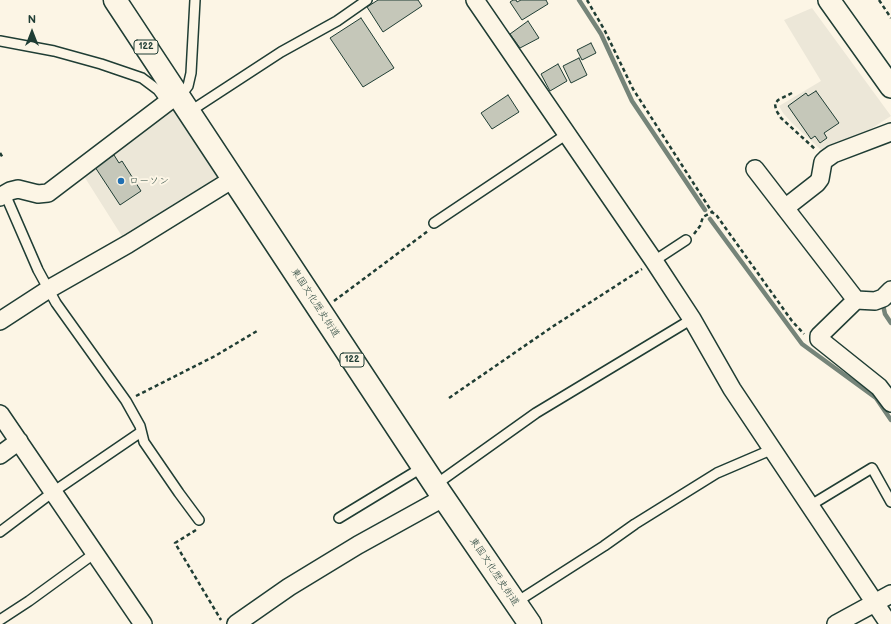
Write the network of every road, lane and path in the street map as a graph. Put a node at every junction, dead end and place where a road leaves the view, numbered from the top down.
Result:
1 (115, 0) edge
2 (195, 0) edge
3 (367, 0) edge
4 (475, 0) edge
5 (587, 0) edge
6 (829, 0) edge
7 (879, 0) edge
8 (891, 18) edge
9 (0, 41) edge
10 (891, 87) edge
11 (792, 93) dead end
12 (178, 103) junction
13 (891, 132) edge
14 (567, 134) junction
15 (0, 153) edge
16 (3, 158) dead end
17 (826, 159) junction
18 (755, 169) dead end
19 (233, 179) junction
20 (2, 196) edge
21 (784, 208) junction
22 (712, 212) junction
23 (434, 223) joint
24 (686, 240) joint
25 (654, 261) junction
26 (49, 289) junction
27 (891, 290) edge
28 (856, 300) junction
29 (319, 310) junction
30 (692, 319) junction
31 (0, 321) edge
32 (257, 331) dead end
33 (819, 339) junction
34 (449, 398) dead end
35 (126, 401) junction
36 (891, 403) edge
37 (0, 414) edge
38 (141, 432) junction
39 (19, 441) junction
40 (773, 449) junction
41 (0, 455) edge
42 (434, 483) junction
43 (54, 492) junction
44 (891, 502) edge
45 (811, 505) junction
46 (339, 518) dead end
47 (199, 520) joint
48 (0, 532) edge
49 (95, 553) junction
50 (891, 594) edge
51 (874, 602) junction
52 (515, 603) junction
53 (0, 620) edge
54 (143, 624) edge
55 (224, 624) edge
56 (236, 624) edge
57 (530, 624) edge
58 (836, 624) edge
59 (889, 624) edge

1 - 12 highway, 東国文化歴史街道 / 122
2 - 12 lane
3 - 12 lane
4 - 14 street
5 - 22 path
6 - 10 street
7 - 8 path
9 - 12 lane
11 - 17 path
12 - 19 highway, 東国文化歴史街道 / 122
12 - 20 street
13 - 17 street
14 - 23 lane
14 - 25 street
15 - 16 path
17 - 21 street
18 - 21 street
19 - 26 street
19 - 29 highway, 東国文化歴史街道 / 122
20 - 26 lane
21 - 28 street
22 - 24 path
22 - 33 path
23 - 29 path
24 - 25 lane
25 - 30 street
25 - 34 path
26 - 31 street
26 - 35 lane
27 - 28 street
28 - 33 street
29 - 42 highway, 東国文化歴史街道 / 122
30 - 40 street
30 - 42 lane
32 - 35 path
33 - 36 street
35 - 38 lane
37 - 39 street
38 - 43 lane
38 - 47 lane
39 - 41 street
39 - 43 street
40 - 45 street
40 - 52 lane
42 - 46 lane
42 - 52 highway, 東国文化歴史街道 / 122
42 - 56 street
43 - 48 lane
43 - 49 street
44 - 45 lane
45 - 51 street
47 - 55 path
49 - 53 lane
49 - 54 street
50 - 51 street
51 - 58 street
51 - 59 street
52 - 57 highway, 東国文化歴史街道 / 122

